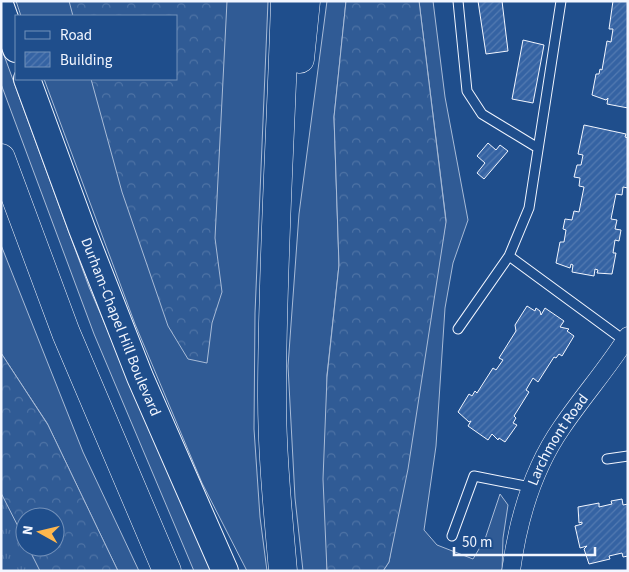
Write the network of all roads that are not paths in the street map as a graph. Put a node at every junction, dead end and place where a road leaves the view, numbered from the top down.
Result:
1 (285, 1) edge
2 (306, 1) edge
3 (458, 1) edge
4 (561, 1) edge
5 (1, 8) edge
6 (15, 46) edge
7 (27, 80) edge
8 (538, 148) junction
9 (1, 158) edge
10 (509, 256) junction
11 (273, 302) junction
12 (458, 330) dead end
13 (626, 339) edge
14 (621, 358) edge
15 (628, 456) edge
16 (607, 459) dead end
17 (530, 487) junction
18 (452, 536) dead end
19 (512, 563) edge
20 (167, 571) edge
21 (225, 571) edge
22 (283, 571) edge

1 - 11 highway
2 - 11 highway
3 - 8 lane
4 - 8 lane
5 - 6 main road
7 - 21 main road, Durham-Chapel Hill Boulevard
8 - 10 lane
9 - 20 highway
10 - 12 lane
10 - 13 lane
11 - 22 highway
13 - 14 street, Larchmont Road
14 - 17 street, Larchmont Road
15 - 16 lane
17 - 18 lane
17 - 19 street, Larchmont Road

